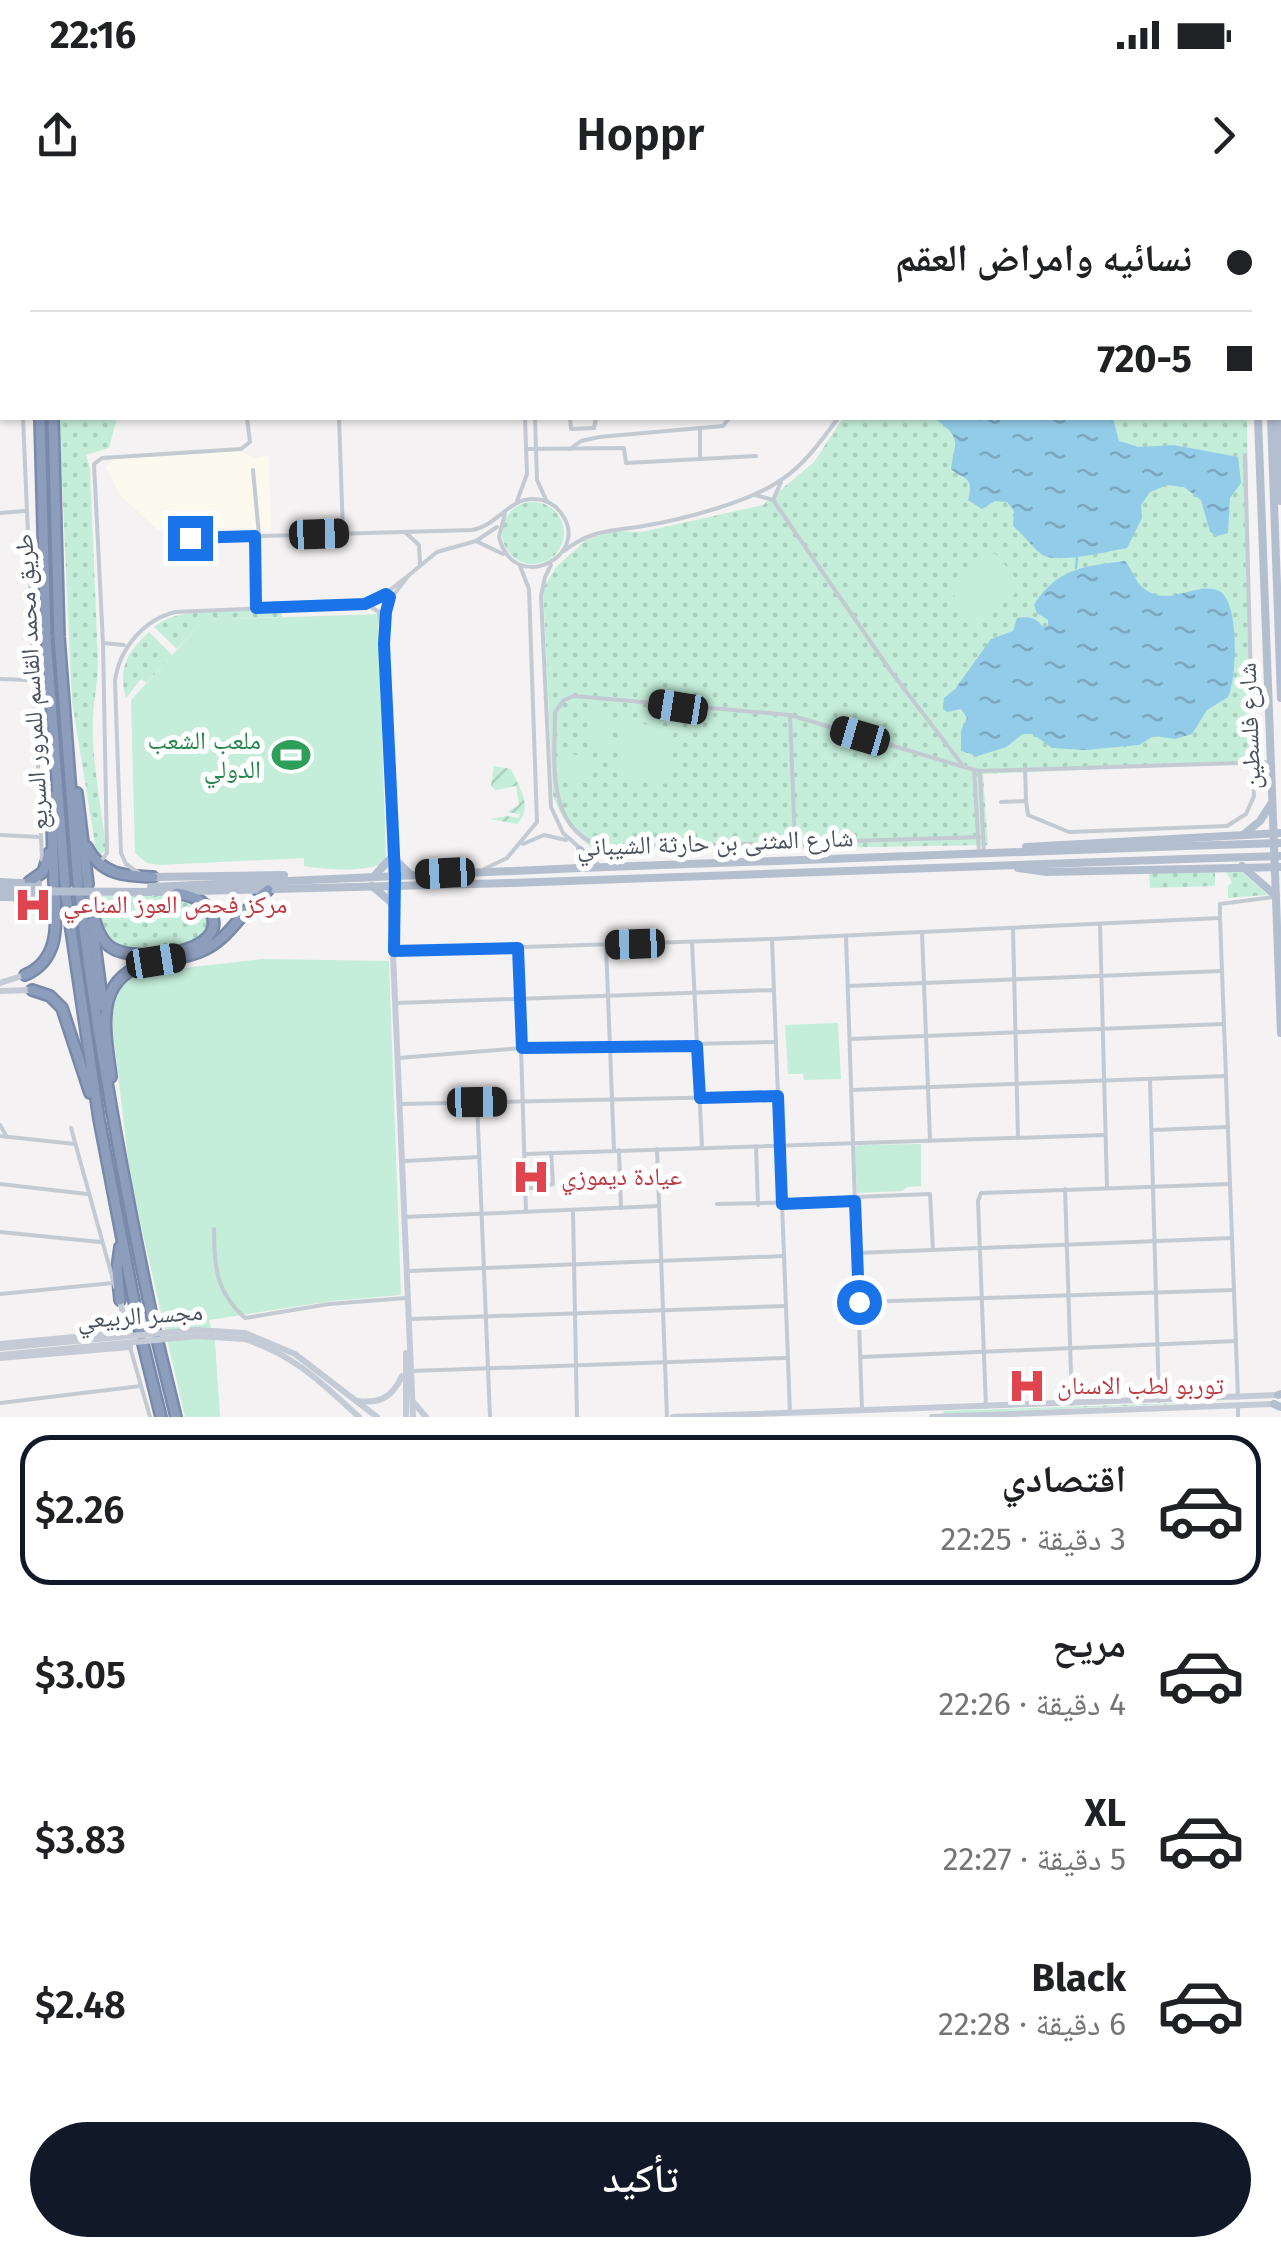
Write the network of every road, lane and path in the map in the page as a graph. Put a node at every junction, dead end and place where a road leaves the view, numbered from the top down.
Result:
1 (23, 420) edge
2 (40, 420) edge
3 (53, 420) edge
4 (247, 420) edge
5 (339, 420) edge
6 (525, 420) edge
7 (535, 420) edge
8 (570, 420) edge
9 (596, 420) edge
10 (727, 420) edge
11 (836, 420) edge
12 (1258, 420) edge
13 (1275, 420) edge
14 (1275, 420) edge
15 (700, 428) junction
16 (623, 435) junction
17 (570, 448) junction
18 (624, 448) junction
19 (526, 449) junction
20 (536, 449) junction
21 (1245, 455) dead end
22 (756, 456) dead end
23 (700, 459) junction
24 (253, 470) dead end
25 (782, 480) junction
26 (1261, 489) junction
27 (1274, 489) junction
28 (756, 494) junction
29 (773, 500) junction
30 (547, 502) junction
31 (1281, 502) edge
32 (514, 505) junction
33 (27, 511) junction
34 (0, 513) edge
35 (505, 514) junction
36 (500, 525) junction
37 (404, 532) junction
38 (342, 534) junction
39 (257, 536) junction
40 (190, 538) dead end
41 (476, 541) junction
42 (560, 554) junction
43 (510, 559) junction
44 (555, 560) junction
45 (516, 563) junction
46 (420, 565) junction
47 (388, 596) junction
48 (376, 600) junction
49 (365, 604) junction
50 (256, 608) junction
51 (376, 608) junction
52 (1280, 632) edge
53 (384, 640) junction
54 (104, 643) junction
55 (126, 646) junction
56 (0, 680) edge
57 (32, 680) junction
58 (1281, 698) edge
59 (790, 716) junction
60 (66, 721) junction
61 (51, 723) junction
62 (1271, 762) junction
63 (1253, 764) junction
64 (964, 767) junction
65 (1025, 768) junction
66 (977, 770) junction
67 (1276, 779) edge
68 (1272, 800) junction
69 (1026, 801) junction
70 (1001, 802) dead end
71 (52, 831) junction
72 (1278, 833) edge
73 (0, 835) edge
74 (1242, 835) junction
75 (40, 837) junction
76 (981, 837) junction
77 (84, 840) junction
78 (570, 841) junction
79 (795, 843) junction
80 (1281, 843) edge
81 (518, 847) junction
82 (580, 850) junction
83 (997, 852) junction
84 (121, 853) junction
85 (981, 853) junction
86 (107, 854) junction
87 (1281, 856) edge
88 (392, 859) junction
89 (42, 860) dead end
90 (97, 863) junction
91 (988, 865) junction
92 (1242, 866) junction
93 (602, 867) junction
94 (1278, 867) edge
95 (580, 868) junction
96 (480, 872) junction
97 (411, 874) junction
98 (393, 880) junction
99 (372, 881) junction
100 (33, 883) joint
101 (152, 885) junction
102 (411, 885) junction
103 (0, 889) edge
104 (84, 890) junction
105 (268, 890) junction
106 (177, 893) junction
107 (54, 894) junction
108 (1276, 896) junction
109 (393, 902) junction
110 (1254, 902) junction
111 (1277, 908) junction
112 (1220, 918) junction
113 (1100, 924) junction
114 (1013, 929) junction
115 (922, 932) junction
116 (846, 934) junction
117 (772, 939) junction
118 (692, 942) junction
119 (606, 944) junction
120 (518, 948) junction
121 (394, 951) junction
122 (1222, 971) junction
123 (25, 976) joint
124 (1101, 976) junction
125 (1014, 979) junction
126 (0, 982) edge
127 (924, 983) junction
128 (848, 986) junction
129 (32, 990) joint
130 (774, 990) junction
131 (0, 991) edge
132 (694, 992) junction
133 (608, 996) junction
134 (520, 999) junction
135 (396, 1004) junction
136 (106, 1024) junction
137 (1224, 1024) junction
138 (1102, 1028) junction
139 (1015, 1032) junction
140 (1281, 1033) edge
141 (926, 1036) junction
142 (850, 1039) junction
143 (776, 1042) junction
144 (611, 1046) junction
145 (697, 1046) junction
146 (522, 1048) junction
147 (398, 1058) junction
148 (1226, 1076) junction
149 (1150, 1079) junction
150 (1104, 1081) junction
151 (1016, 1084) junction
152 (928, 1088) junction
153 (852, 1090) junction
154 (778, 1096) junction
155 (700, 1098) junction
156 (612, 1100) junction
157 (523, 1101) junction
158 (477, 1102) junction
159 (400, 1104) junction
160 (98, 1119) junction
161 (0, 1126) edge
162 (1228, 1127) junction
163 (71, 1128) dead end
164 (1152, 1130) junction
165 (1105, 1135) junction
166 (0, 1136) edge
167 (8, 1137) junction
168 (1018, 1138) junction
169 (930, 1140) junction
170 (853, 1143) junction
171 (75, 1144) junction
172 (780, 1145) junction
173 (756, 1146) junction
174 (702, 1148) junction
175 (656, 1149) junction
176 (617, 1150) junction
177 (551, 1152) junction
178 (524, 1154) junction
179 (479, 1156) junction
180 (402, 1161) junction
181 (122, 1179) junction
182 (0, 1184) edge
183 (1230, 1184) junction
184 (1153, 1186) junction
185 (1106, 1188) junction
186 (526, 1189) junction
187 (1065, 1189) junction
188 (87, 1194) junction
189 (855, 1199) junction
190 (717, 1204) dead end
191 (782, 1204) junction
192 (758, 1205) junction
193 (659, 1206) junction
194 (621, 1208) junction
195 (573, 1210) junction
196 (526, 1212) junction
197 (482, 1214) junction
198 (404, 1217) junction
199 (214, 1229) dead end
200 (0, 1232) edge
201 (1232, 1238) junction
202 (121, 1240) junction
203 (1155, 1241) junction
204 (101, 1242) junction
205 (1067, 1244) junction
206 (979, 1248) junction
207 (933, 1250) junction
208 (857, 1253) junction
209 (784, 1256) junction
210 (661, 1260) junction
211 (574, 1264) junction
212 (484, 1268) junction
213 (406, 1271) junction
214 (113, 1283) junction
215 (1234, 1290) junction
216 (1156, 1292) junction
217 (0, 1294) edge
218 (1068, 1296) junction
219 (406, 1298) junction
220 (981, 1298) junction
221 (120, 1300) junction
222 (859, 1302) junction
223 (786, 1306) junction
224 (663, 1310) junction
225 (575, 1314) junction
226 (486, 1316) junction
227 (407, 1320) junction
228 (154, 1331) dead end
229 (140, 1332) dead end
230 (244, 1336) junction
231 (1236, 1341) junction
232 (158, 1343) dead end
233 (143, 1344) dead end
234 (1158, 1344) junction
235 (130, 1346) joint
236 (1070, 1348) junction
237 (0, 1351) edge
238 (982, 1352) junction
239 (860, 1357) junction
240 (788, 1358) junction
241 (665, 1362) junction
242 (576, 1366) junction
243 (488, 1368) junction
244 (408, 1370) junction
245 (141, 1386) junction
246 (1279, 1400) edge
247 (354, 1401) junction
248 (413, 1401) junction
249 (1238, 1402) junction
250 (0, 1403) edge
251 (1160, 1409) edge
252 (862, 1411) junction
253 (1072, 1411) edge
254 (939, 1412) edge
255 (790, 1413) junction
256 (986, 1413) edge
257 (721, 1416) edge
258 (150, 1417) edge
259 (161, 1417) edge
260 (176, 1417) edge
261 (358, 1417) edge
262 (377, 1417) edge
263 (409, 1417) edge
264 (426, 1417) edge
265 (490, 1417) edge
266 (577, 1417) edge
267 (670, 1417) edge
268 (932, 1417) edge
269 (1238, 1417) edge

1 - 33 street
2 - 61 highway, طريق محمد القاسم للمرور السريع
3 - 60 highway, طريق محمد القاسم للمرور السريع
4 - 54 street
5 - 38 street
6 - 19 street
7 - 20 street
8 - 9 street
10 - 15 street
11 - 25 street
12 - 26 main road, شارع فلسطين
13 - 27 main road, شارع فلسطين
14 - 31 main road
15 - 16 street
15 - 23 street
16 - 17 street
16 - 18 street
17 - 18 street
17 - 20 street
18 - 23 street
19 - 20 street
19 - 32 street
20 - 30 street
21 - 63 street
22 - 23 street
24 - 39 street
25 - 28 street
25 - 29 street
26 - 27 main road
26 - 62 main road, شارع فلسطين
27 - 52 main road, شارع فلسطين
28 - 29 street
28 - 42 street
29 - 64 street
30 - 32 street
30 - 42 street
32 - 35 street
33 - 34 street
33 - 57 street
35 - 36 street
35 - 37 street
36 - 41 street
36 - 43 street
37 - 38 street
37 - 46 street
38 - 39 street
39 - 40 street
39 - 50 street
41 - 43 street
41 - 46 street
42 - 44 street
43 - 45 street
44 - 45 street
44 - 78 street
45 - 81 street
46 - 47 street
47 - 48 street
47 - 53 street
48 - 49 street
48 - 51 street
49 - 50 street
49 - 51 street
50 - 55 street
51 - 53 street
52 - 58 main road, شارع فلسطين
53 - 88 street
54 - 55 street
54 - 86 street
55 - 84 street
56 - 57 street
57 - 75 street
59 - 64 street
59 - 79 street
59 - 79 street
60 - 77 highway
60 - 104 highway, طريق محمد القاسم للمرور السريع
61 - 71 highway
61 - 107 highway, طريق محمد القاسم للمرور السريع
62 - 63 street
62 - 67 main road, شارع فلسطين
63 - 65 street
63 - 69 street
64 - 66 street
65 - 66 street
65 - 69 street
66 - 76 street
67 - 68 main road, شارع فلسطين
68 - 72 main road, شارع فلسطين
68 - 74 main road
69 - 70 street
71 - 100 highway
71 - 107 highway
72 - 74 main road
72 - 94 main road, شارع فلسطين
73 - 75 street
74 - 83 main road
75 - 89 street
76 - 79 street
76 - 85 street
77 - 90 highway
77 - 104 highway
78 - 81 street
78 - 82 street
80 - 83 main road, شارع المثنى بن حارثة الشيباني, bridge
81 - 96 street
82 - 93 street
82 - 95 main road
83 - 85 main road, شارع المثنى بن حارثة الشيباني
84 - 86 street
84 - 101 street
85 - 93 main road, شارع المثنى بن حارثة الشيباني
86 - 90 street
87 - 91 main road, شارع المثنى بن حارثة الشيباني, bridge
88 - 97 main road
88 - 98 street
88 - 99 main road
90 - 101 highway
91 - 92 main road
91 - 102 main road, شارع المثنى بن حارثة الشيباني
92 - 94 main road
92 - 108 main road
93 - 95 main road, شارع المثنى بن حارثة الشيباني
94 - 108 main road, شارع فلسطين
95 - 96 main road, شارع المثنى بن حارثة الشيباني
96 - 97 main road, شارع المثنى بن حارثة الشيباني
97 - 98 main road, شارع المثنى بن حارثة الشيباني
98 - 99 main road, شارع المثنى بن حارثة الشيباني
98 - 102 main road, شارع المثنى بن حارثة الشيباني
98 - 109 main road
99 - 101 main road, شارع المثنى بن حارثة الشيباني
99 - 105 main road, شارع المثنى بن حارثة الشيباني
99 - 109 main road
100 - 103 main road
101 - 103 main road, bridge
101 - 106 main road, شارع المثنى بن حارثة الشيباني
102 - 109 main road
103 - 107 main road
104 - 106 highway
104 - 136 highway
104 - 181 highway, طريق محمد القاسم للمرور السريع
105 - 106 main road, شارع المثنى بن حارثة الشيباني
105 - 136 highway
107 - 123 highway
107 - 160 highway, طريق محمد القاسم للمرور السريع
108 - 110 street
108 - 111 main road, شارع فلسطين
109 - 121 main road
110 - 111 street
110 - 112 street
111 - 140 main road, شارع فلسطين
112 - 113 street
112 - 122 street
113 - 114 street
113 - 124 street
114 - 115 street
114 - 125 street
115 - 116 street
115 - 127 street
116 - 117 street
116 - 128 street
117 - 118 street
117 - 130 street
118 - 119 street
118 - 132 street
119 - 120 street
119 - 133 street
120 - 121 street
120 - 134 street
121 - 135 main road
122 - 124 street
122 - 137 street
123 - 126 main road
124 - 125 street
124 - 138 street
125 - 127 street
125 - 139 street
127 - 128 street
127 - 141 street
128 - 142 street
129 - 131 main road
129 - 160 highway
130 - 132 street
130 - 143 street
132 - 133 street
132 - 145 street
133 - 134 street
133 - 144 street
134 - 135 street
134 - 146 street
135 - 147 main road
136 - 181 highway
137 - 138 street
137 - 148 street
138 - 139 street
138 - 150 street
139 - 141 street
139 - 151 street
141 - 142 street
141 - 152 street
142 - 153 street
143 - 145 street
143 - 154 street
144 - 145 street
144 - 146 street
144 - 156 street
145 - 155 street
146 - 147 street
146 - 157 street
147 - 159 main road
148 - 149 street
148 - 162 street
149 - 150 street
149 - 164 street
150 - 151 street
150 - 165 street
151 - 152 street
151 - 168 street
152 - 153 street
152 - 169 street
153 - 170 street
154 - 155 street
154 - 172 street
155 - 156 street
155 - 174 street
156 - 157 street
156 - 176 street
157 - 158 street
157 - 178 street
158 - 159 street
158 - 179 street
159 - 180 main road
160 - 202 highway, طريق محمد القاسم للمرور السريع
161 - 167 street
162 - 164 street
162 - 183 street
163 - 171 street
164 - 184 street
165 - 168 street
165 - 185 street
166 - 167 street
167 - 171 street
168 - 169 street
169 - 170 street
170 - 172 street
170 - 189 street
171 - 188 street
172 - 173 street
172 - 191 street
173 - 174 street
173 - 192 street
174 - 175 street
175 - 176 street
175 - 193 street
176 - 177 street
176 - 194 street
177 - 178 street
177 - 186 street
178 - 186 street
179 - 180 street
179 - 197 street
180 - 198 main road
181 - 228 highway, طريق محمد القاسم للمرور السريع
182 - 188 street
183 - 184 street
183 - 201 street
184 - 185 street
184 - 203 street
185 - 187 street
186 - 196 street
187 - 205 street
187 - 206 street
188 - 204 street
189 - 191 street
189 - 207 street
189 - 208 street
190 - 192 street
191 - 192 street
191 - 209 street
193 - 194 street
193 - 210 street
194 - 195 street
195 - 196 street
195 - 211 street
196 - 197 street
197 - 198 street
197 - 212 street
198 - 213 main road
199 - 219 street
200 - 204 street
201 - 203 street
201 - 215 street
202 - 221 highway
202 - 229 highway, طريق محمد القاسم للمرور السريع
203 - 205 street
203 - 216 street
204 - 214 street
205 - 206 street
205 - 218 street
206 - 207 street
206 - 220 street
207 - 208 street
208 - 222 street
209 - 210 street
209 - 223 street
210 - 211 street
210 - 224 street
211 - 212 street
211 - 225 street
212 - 213 street
212 - 226 street
213 - 219 main road
214 - 217 street
214 - 221 street
215 - 216 street
215 - 231 street
216 - 218 street
216 - 234 street
218 - 220 street
218 - 236 street
219 - 227 main road
220 - 222 street
220 - 238 street
221 - 237 main road
222 - 239 street
223 - 224 street
223 - 240 street
224 - 225 street
224 - 241 street
225 - 226 street
225 - 242 street
226 - 227 street
226 - 243 street
227 - 244 main road
230 - 237 main road, مجسر الربيعي, bridge
230 - 247 main road, مجسر الربيعي
230 - 261 main road, مجسر الربيعي
231 - 234 street
231 - 249 street
232 - 260 highway
233 - 259 highway
234 - 236 street
234 - 251 street
235 - 237 main road
235 - 245 street
236 - 238 street
236 - 253 street
238 - 239 street
238 - 256 street
239 - 252 street
240 - 241 street
240 - 255 street
241 - 242 street
241 - 267 street
242 - 243 street
242 - 266 street
243 - 244 street
243 - 265 street
244 - 247 main road
244 - 248 main road
244 - 263 main road
245 - 250 street
245 - 258 street
246 - 249 main road
247 - 262 main road, مجسر الربيعي
248 - 263 main road
248 - 264 main road
249 - 251 main road
249 - 269 street
251 - 253 main road
252 - 254 main road
252 - 255 main road
253 - 256 main road
254 - 256 main road
254 - 268 main road
255 - 257 main road
257 - 267 main road

